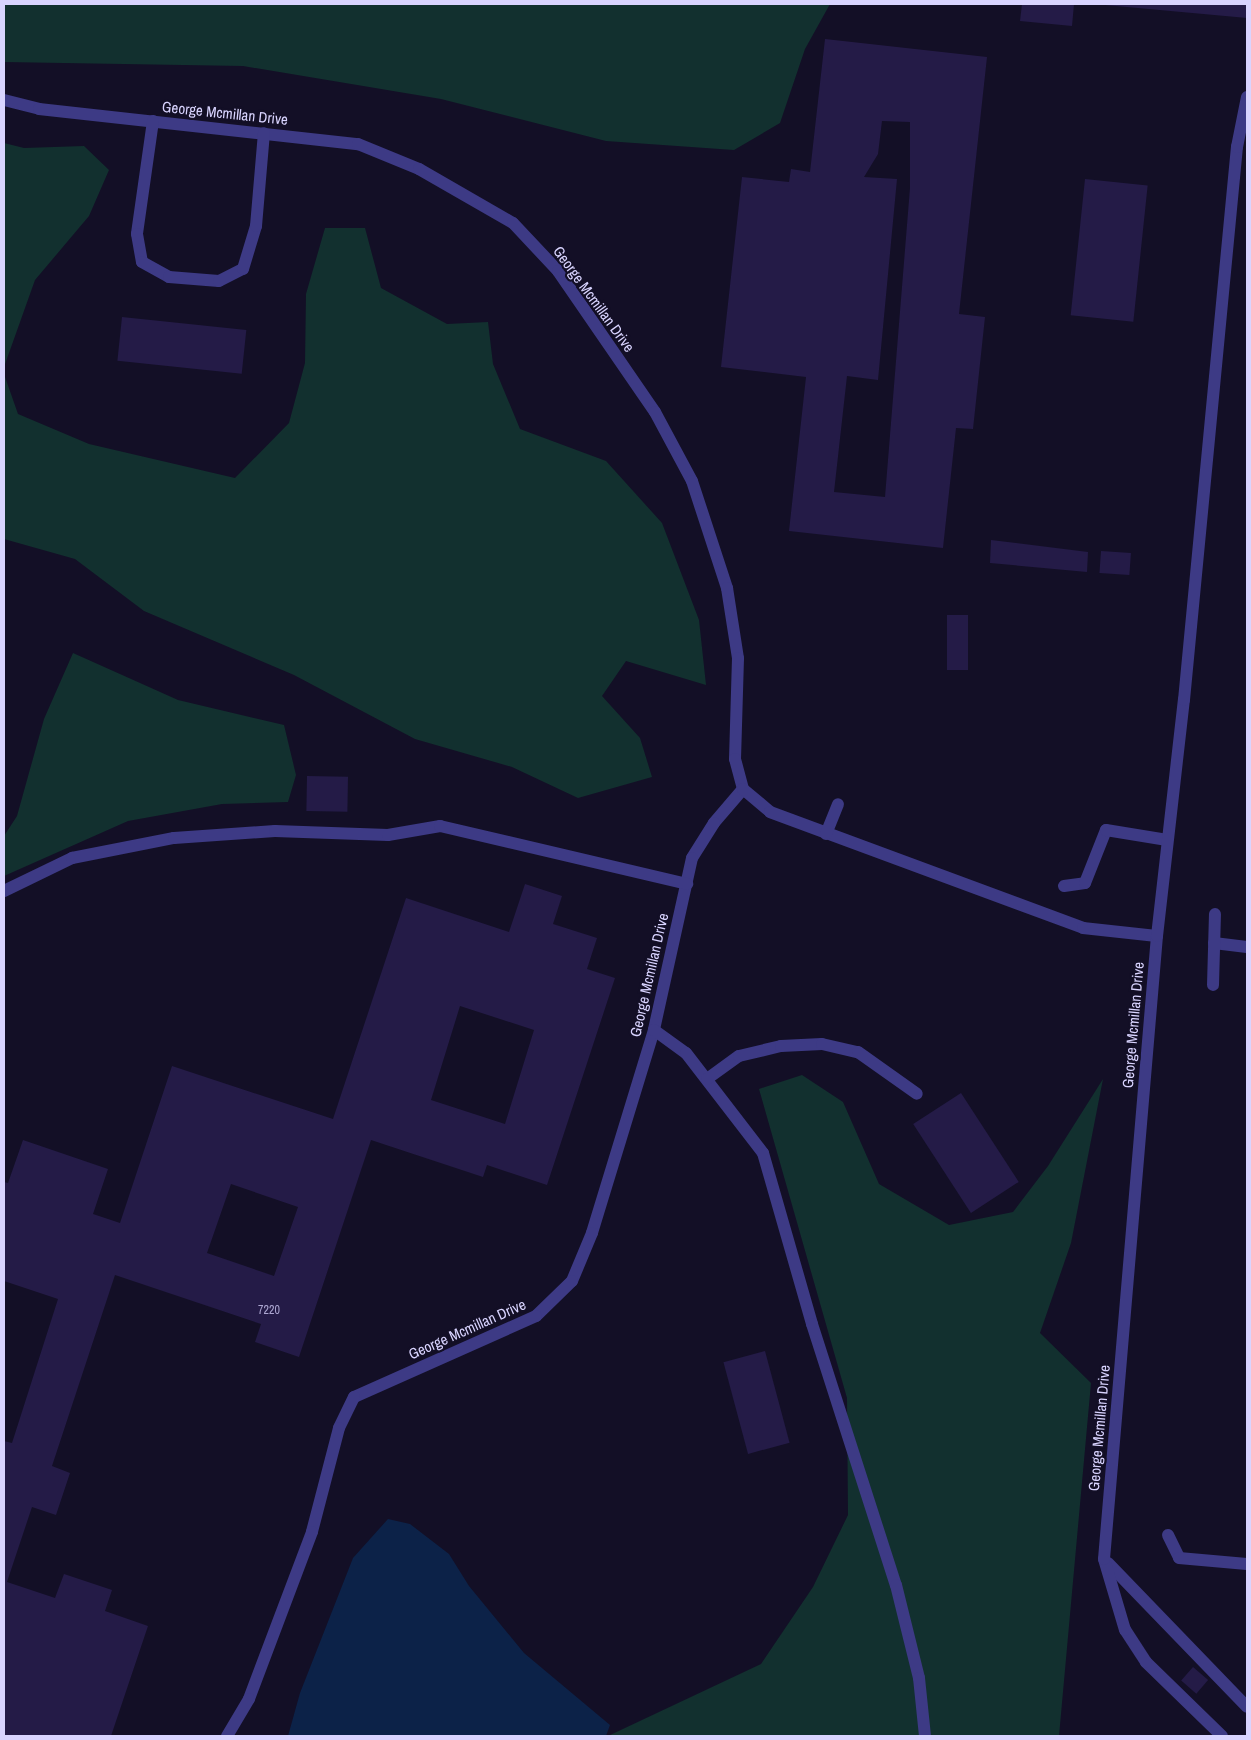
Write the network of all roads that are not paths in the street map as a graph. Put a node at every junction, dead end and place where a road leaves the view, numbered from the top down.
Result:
1 (1247, 97) edge
2 (4, 100) edge
3 (153, 121) junction
4 (264, 133) junction
5 (743, 789) junction
6 (838, 804) dead end
7 (826, 834) junction
8 (1167, 840) junction
9 (687, 884) junction
10 (1064, 886) dead end
11 (4, 891) edge
12 (1215, 914) dead end
13 (1157, 936) junction
14 (1214, 943) junction
15 (1247, 947) edge
16 (1213, 985) dead end
17 (654, 1030) junction
18 (707, 1079) junction
19 (917, 1094) dead end
20 (1168, 1535) dead end
21 (1104, 1560) junction
22 (1243, 1564) edge
23 (1247, 1707) edge
24 (227, 1736) edge
25 (925, 1736) edge
26 (1222, 1736) edge

1 - 8 street, George Mcmillan Drive
2 - 3 street, George Mcmillan Drive
3 - 4 street, George Mcmillan Drive
3 - 4 street
4 - 5 street, George Mcmillan Drive
5 - 7 street
5 - 9 street, George Mcmillan Drive
6 - 7 street
7 - 13 street
8 - 10 street
8 - 13 street, George Mcmillan Drive
9 - 11 street
9 - 17 street, George Mcmillan Drive
12 - 14 street
13 - 21 street, George Mcmillan Drive
14 - 15 street
14 - 16 street
17 - 18 street
17 - 24 street, George Mcmillan Drive
18 - 19 street
18 - 25 street
20 - 22 street
21 - 23 street
21 - 26 street, George Mcmillan Drive

